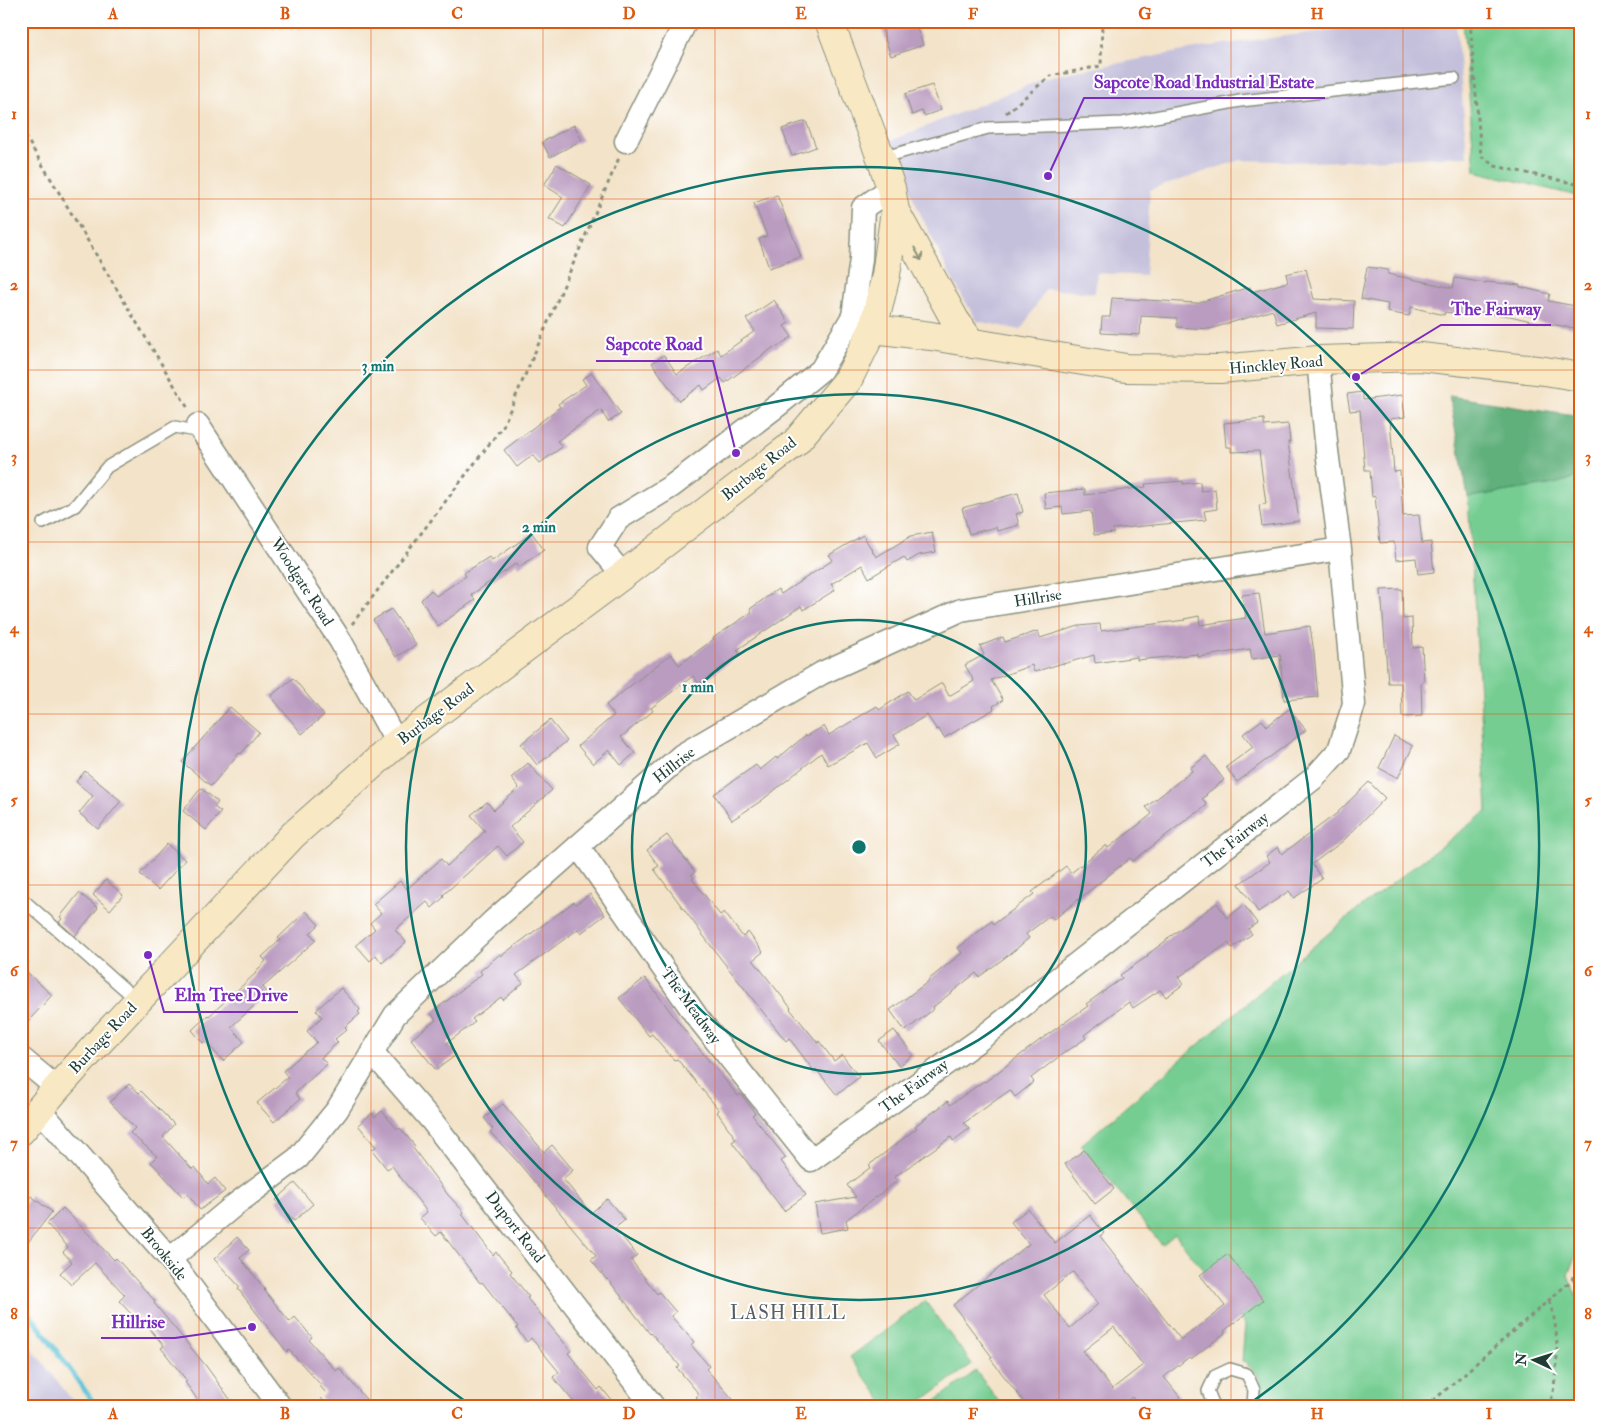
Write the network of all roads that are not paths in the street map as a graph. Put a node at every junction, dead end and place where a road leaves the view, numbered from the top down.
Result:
1 (686, 21) edge
2 (829, 21) edge
3 (1454, 78) dead end
4 (626, 142) road end
5 (881, 158) junction
6 (893, 199) junction
7 (873, 329) junction
8 (972, 344) junction
9 (1318, 360) junction
10 (1581, 377) edge
11 (201, 429) joint
12 (44, 523) dead end
13 (1340, 549) junction
14 (623, 575) junction
15 (397, 743) junction
16 (578, 846) junction
17 (21, 898) edge
18 (138, 1001) junction
19 (372, 1052) junction
20 (21, 1058) edge
21 (57, 1088) junction
22 (39, 1109) junction
23 (21, 1131) edge
24 (811, 1160) joint
25 (170, 1259) junction
26 (280, 1406) edge
27 (653, 1406) edge
28 (1214, 1406) edge
29 (1253, 1406) edge

1 - 4 street
2 - 5 main road
3 - 5 lane
5 - 6 main road
6 - 7 main road, Burbage Road
6 -> 8 main road
6 - 14 street
7 - 8 main road, Hinckley Road
7 - 14 main road, Burbage Road
8 - 9 main road, Hinckley Road
9 - 10 main road, Hinckley Road
9 - 13 street, The Fairway
11 - 12 lane
11 - 15 street, Woodgate Road
13 - 16 street, Hillrise
13 - 24 street, The Fairway
14 - 15 main road, Burbage Road
15 - 18 main road, Burbage Road
16 - 19 street, Hillrise
16 - 24 street, The Meadway
17 - 18 lane
18 - 21 main road, Burbage Road
19 - 25 street, Hillrise
19 - 27 street, Duport Road
20 - 21 street
21 - 22 main road, Burbage Road
22 - 23 main road, Burbage Road
22 - 25 street, Brookside
25 - 26 street, Brookside
28 - 29 lane

